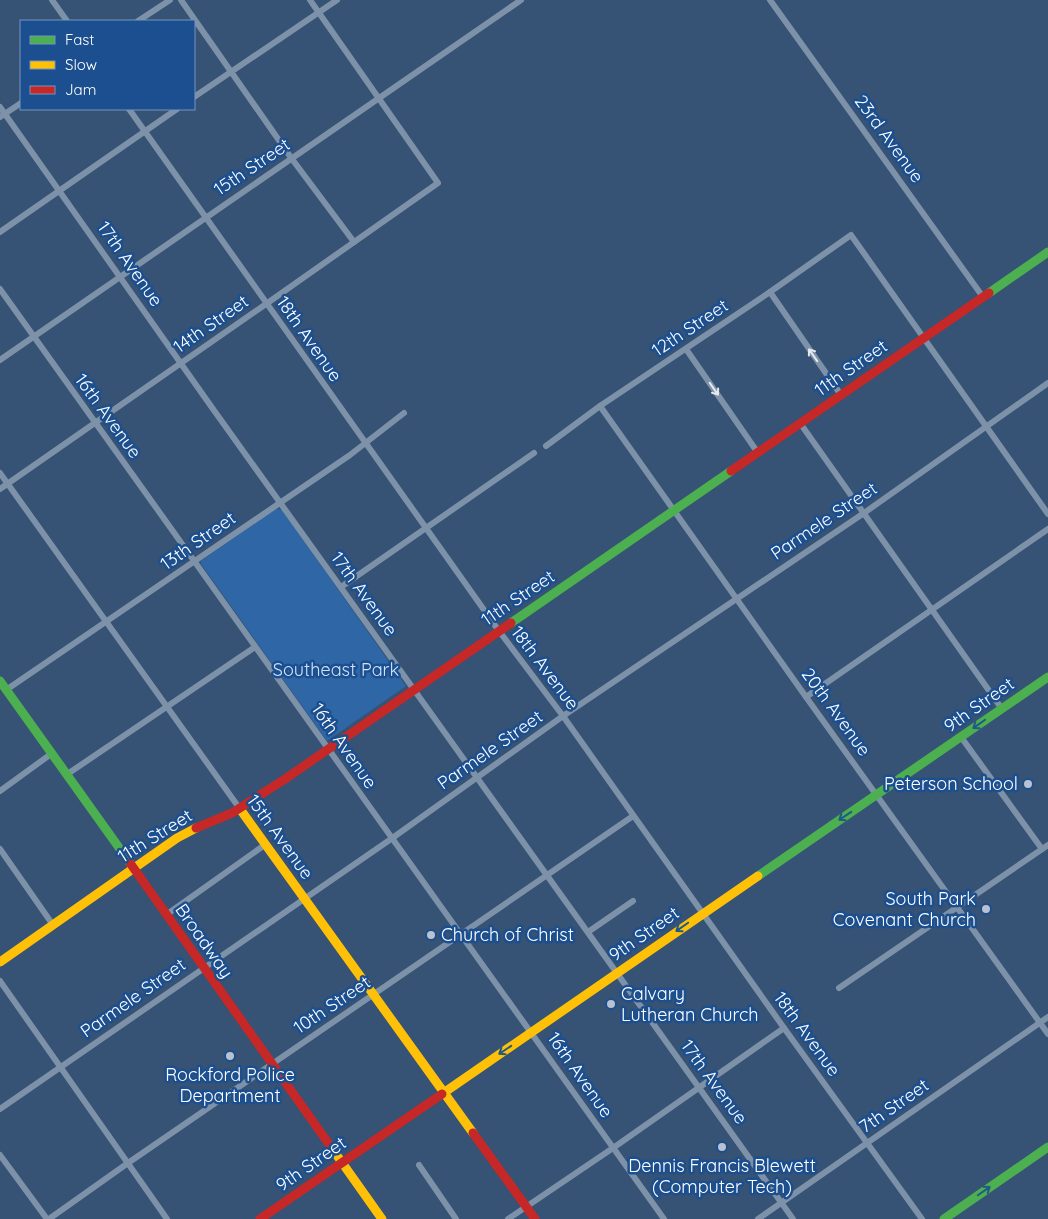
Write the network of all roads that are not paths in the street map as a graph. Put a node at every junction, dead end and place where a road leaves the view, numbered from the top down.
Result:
1 (52, 0) edge
2 (170, 0) edge
3 (181, 0) edge
4 (310, 0) edge
5 (337, 0) edge
6 (521, 0) edge
7 (770, 0) edge
8 (319, 12) junction
9 (66, 20) edge
10 (140, 20) edge
11 (232, 72) junction
12 (195, 96) edge
13 (380, 98) junction
14 (20, 104) edge
15 (0, 107) edge
16 (130, 110) edge
17 (176, 110) edge
18 (2, 116) edge
19 (145, 132) junction
20 (292, 159) junction
21 (60, 191) junction
22 (205, 217) junction
23 (0, 232) edge
24 (354, 242) junction
25 (1048, 253) edge
26 (120, 277) junction
27 (0, 290) edge
28 (770, 292) junction
29 (983, 297) junction
30 (266, 304) junction
31 (34, 338) junction
32 (923, 338) junction
33 (686, 349) junction
34 (0, 360) edge
35 (181, 364) junction
36 (1048, 383) edge
37 (841, 395) junction
38 (600, 406) junction
39 (404, 413) dead end
40 (95, 423) junction
41 (800, 423) junction
42 (987, 426) junction
43 (366, 443) junction
44 (546, 446) dead end
45 (534, 453) dead end
46 (758, 453) junction
47 (0, 472) edge
48 (8, 483) junction
49 (0, 489) edge
50 (280, 502) junction
51 (673, 511) junction
52 (864, 513) junction
53 (1048, 514) edge
54 (426, 528) junction
55 (1048, 529) edge
56 (194, 562) junction
57 (341, 587) junction
58 (736, 598) junction
59 (932, 610) junction
60 (107, 622) junction
61 (499, 631) junction
62 (255, 648) junction
63 (1047, 680) edge
64 (0, 681) edge
65 (6, 690) junction
66 (414, 690) junction
67 (806, 697) junction
68 (168, 707) junction
69 (1002, 709) junction
70 (563, 716) junction
71 (961, 737) junction
72 (328, 750) junction
73 (52, 754) junction
74 (66, 775) junction
75 (478, 777) junction
76 (0, 791) edge
77 (877, 794) junction
78 (240, 809) junction
79 (633, 816) junction
80 (391, 839) junction
81 (266, 844) junction
82 (1048, 845) edge
83 (0, 849) edge
84 (1042, 849) junction
85 (132, 870) junction
86 (548, 875) junction
87 (304, 898) junction
88 (633, 901) dead end
89 (958, 907) junction
90 (702, 913) junction
91 (166, 916) junction
92 (53, 925) junction
93 (588, 932) junction
94 (461, 936) junction
95 (0, 962) edge
96 (202, 968) junction
97 (617, 972) junction
98 (0, 981) edge
99 (839, 988) dead end
100 (374, 994) junction
101 (1048, 1017) edge
102 (1040, 1023) junction
103 (784, 1028) junction
104 (531, 1033) junction
105 (1048, 1034) edge
106 (271, 1064) junction
107 (61, 1067) junction
108 (699, 1087) junction
109 (444, 1091) junction
110 (0, 1109) edge
111 (867, 1143) junction
112 (1048, 1147) edge
113 (613, 1148) junction
114 (0, 1155) edge
115 (341, 1162) junction
116 (128, 1163) junction
117 (419, 1165) dead end
118 (782, 1202) junction
119 (526, 1207) junction
120 (48, 1219) edge
121 (167, 1219) edge
122 (260, 1219) edge
123 (382, 1219) edge
124 (456, 1219) edge
125 (508, 1219) edge
126 (535, 1219) edge
127 (664, 1219) edge
128 (758, 1219) edge
129 (793, 1219) edge
130 (922, 1219) edge
131 (944, 1219) edge

1 - 9 street
2 - 10 street
3 - 11 street
4 - 8 street
5 - 8 street
6 - 13 street, 15th Street
7 - 29 street, 23rd Avenue
8 - 11 street
8 - 13 street
11 - 12 street
11 - 20 street
13 - 20 street, 15th Street
13 - 24 street, 14th Street
14 - 18 street
15 - 18 street, 17th Avenue
16 - 19 street, 18th Avenue
17 - 19 street
18 - 21 street, 17th Avenue
19 - 21 street
19 - 22 street, 18th Avenue
20 - 22 street, 15th Street
20 - 24 street
21 - 23 street
21 - 26 street, 17th Avenue
22 - 26 street, 15th Street
22 - 30 street, 18th Avenue
24 - 30 street, 14th Street
25 - 29 main road, 11th Street
26 - 31 street, 15th Street
26 - 35 street, 17th Avenue
27 - 31 street, 16th Avenue
28 - 32 street, 12th Street
28 - 33 street, 12th Street
37 -> 28 street
29 - 32 main road, 11th Street
30 - 35 street, 14th Street
30 - 43 street, 18th Avenue
31 - 34 street, 15th Street
31 - 40 street, 16th Avenue
32 - 37 main road, 11th Street
32 - 42 street
33 - 38 street, 12th Street
33 -> 46 street
35 - 40 street, 14th Street
35 - 50 street, 17th Avenue
36 - 42 street, Parmele Street
37 - 41 main road, 11th Street
38 - 44 street, 12th Street
38 - 51 street, 20th Avenue
39 - 43 street, 13th Street
40 - 48 street, 14th Street
40 - 56 street, 16th Avenue
41 - 46 main road, 11th Street
41 - 52 street
42 - 52 street, Parmele Street
42 - 53 street
43 - 50 street, 13th Street
43 - 54 street, 18th Avenue
45 - 54 street
46 - 51 main road, 11th Street
47 - 48 street, 15th Avenue
48 - 49 street, 14th Street
48 - 60 street, 15th Avenue
50 - 56 street, 13th Street
50 - 57 street, 17th Avenue
51 - 58 street, 20th Avenue
51 - 61 main road, 11th Street
52 - 58 street, Parmele Street
52 - 59 street
54 - 57 street
54 - 61 street, 18th Avenue
55 - 59 street
56 - 60 street, 13th Street
56 - 62 street, 16th Avenue
57 - 66 street, 17th Avenue
58 - 67 street, 20th Avenue
58 - 70 street, Parmele Street
59 - 67 street
59 - 69 street
60 - 65 street, 13th Street
60 - 68 street, 15th Avenue
61 - 66 main road, 11th Street
61 - 70 street, 18th Avenue
62 - 68 street
62 - 72 street, 16th Avenue
63 - 69 main road, 9th Street
64 - 65 main road, Broadway
65 - 73 main road, Broadway
66 - 72 main road, 11th Street
66 - 75 street, 17th Avenue
67 - 77 street, 20th Avenue
68 - 74 street
68 - 78 street, 15th Avenue
69 -> 71 main road, 9th Street
70 - 75 street, Parmele Street
70 - 79 street, 18th Avenue
71 - 77 main road, 9th Street
71 - 84 street
72 - 78 main road, 11th Street
72 - 80 street, 16th Avenue
73 - 74 main road, Broadway
73 - 76 street
74 - 85 main road, Broadway
75 - 80 street, Parmele Street
75 - 86 street, 17th Avenue
77 - 89 street, 20th Avenue
77 -> 90 main road, 9th Street
78 - 81 main road, 15th Avenue
78 - 85 main road, 11th Street
79 - 86 street, 10th Street
79 - 90 street, 18th Avenue
80 - 87 street, Parmele Street
80 - 94 street, 16th Avenue
81 - 87 main road, 15th Avenue
81 - 91 street
82 - 84 street
83 - 92 street
84 - 89 street
85 - 91 main road, Broadway
85 - 92 main road, 11th Street
86 - 93 street, 17th Avenue
86 - 94 street, 10th Street
87 - 96 street, Parmele Street
87 - 100 main road, 15th Avenue
88 - 93 street
89 - 99 street
89 - 102 street, 20th Avenue
90 -> 97 main road, 9th Street
90 - 103 street, 18th Avenue
91 - 96 main road, Broadway
92 - 95 main road, 11th Street
93 - 97 street, 17th Avenue
94 - 100 street, 10th Street
94 - 104 street, 16th Avenue
96 - 106 main road, Broadway
96 - 107 street, Parmele Street
97 - 104 main road, 9th Street
97 - 108 street, 17th Avenue
98 - 107 street
100 - 106 street, 10th Street
100 - 109 main road, 15th Avenue
101 - 102 street, 7th Street
102 - 105 street, 20th Avenue
102 - 111 street, 7th Street
103 - 108 street
103 - 111 street, 18th Avenue
104 -> 109 main road, 9th Street
104 - 113 street, 16th Avenue
106 - 115 main road, Broadway
106 - 116 street, 10th Street
107 - 110 street, Parmele Street
107 - 116 street
108 - 113 street
108 - 118 street, 17th Avenue
109 - 115 main road, 9th Street
109 - 119 main road, 15th Avenue
111 - 118 street, 7th Street
111 - 130 street, 18th Avenue
131 -> 112 main road
113 - 119 street
113 - 127 street, 16th Avenue
114 - 120 street
115 - 122 main road, 9th Street
115 - 123 main road, Broadway
116 - 120 street, 10th Street
116 - 121 street
117 - 124 street
118 - 128 street, 7th Street
118 - 129 street, 17th Avenue
119 - 125 street
119 - 126 main road, 15th Avenue

